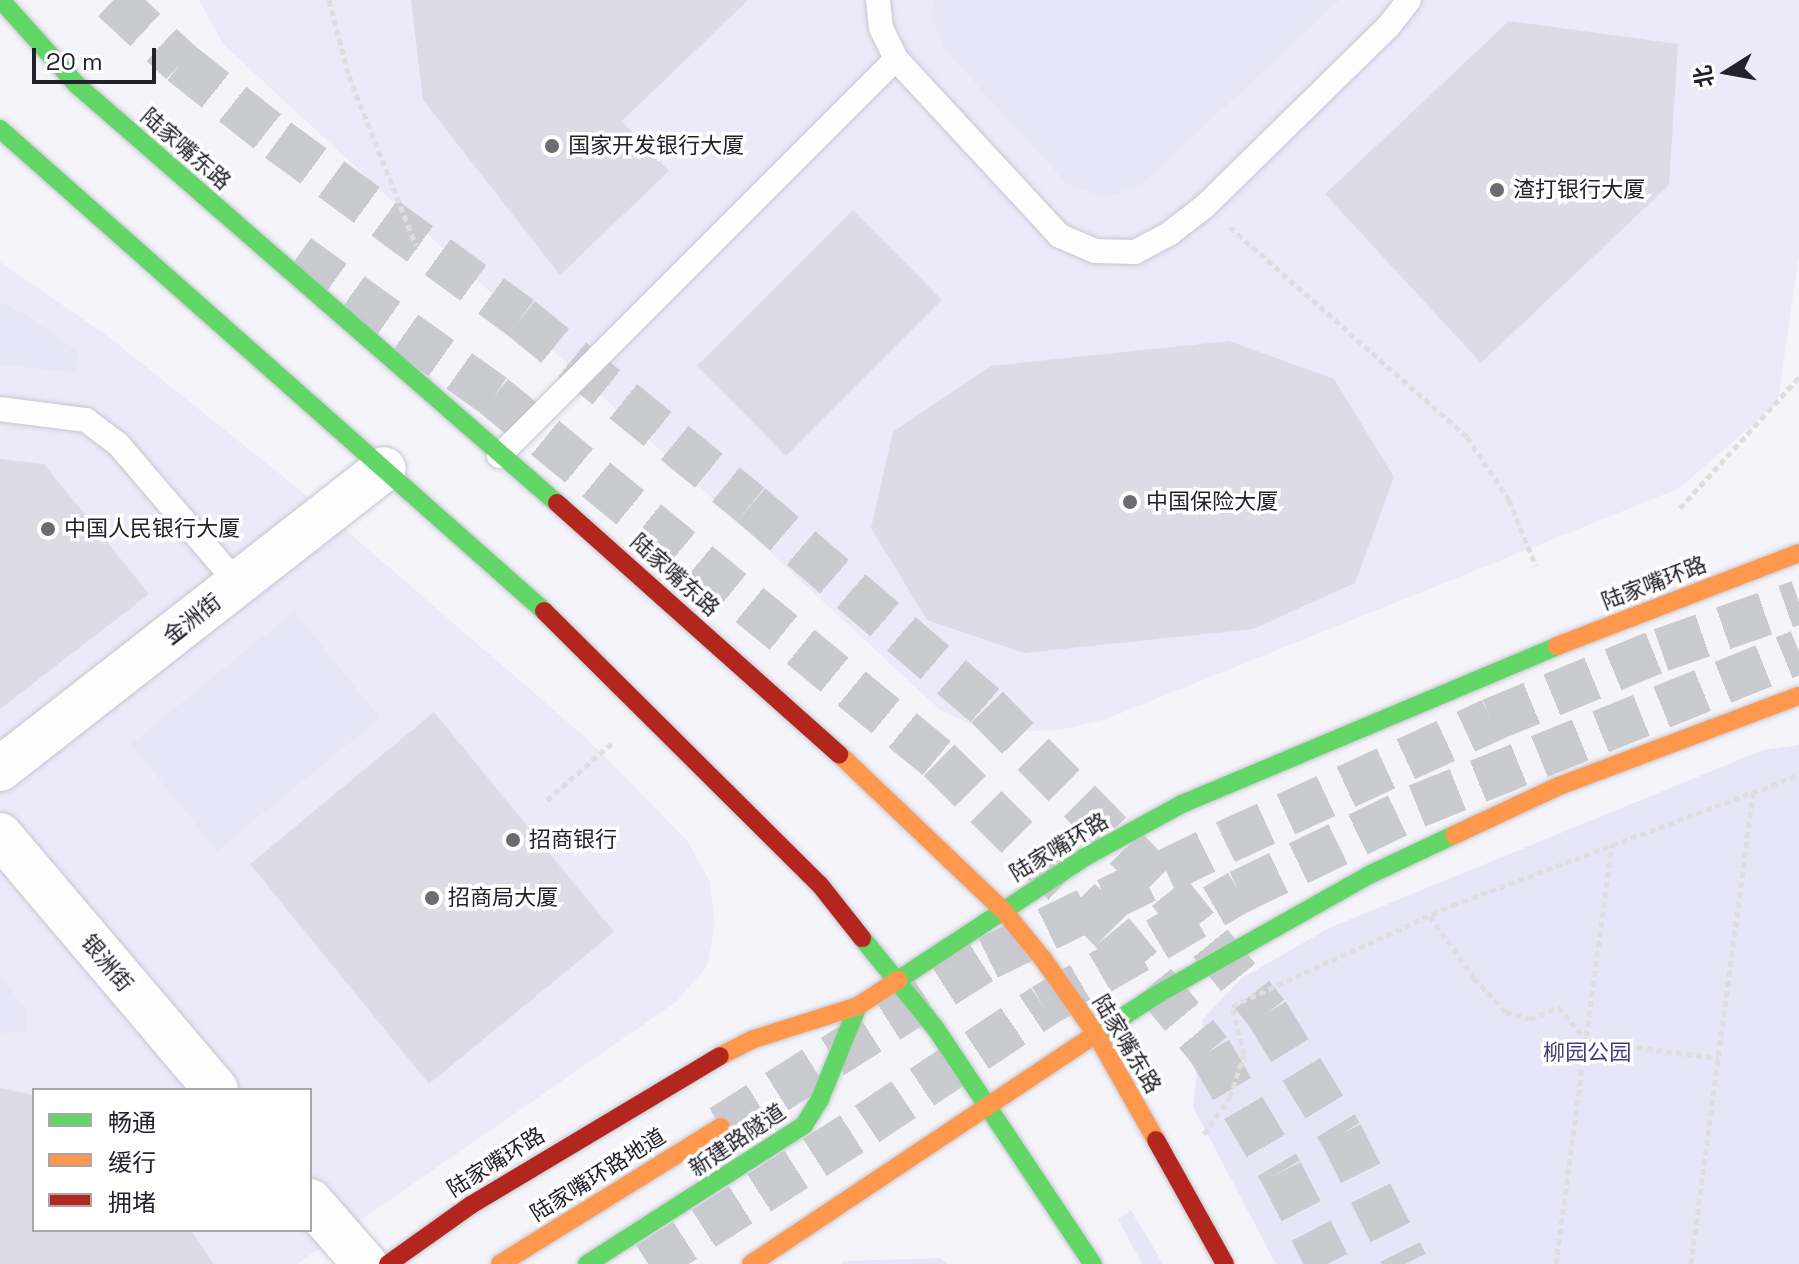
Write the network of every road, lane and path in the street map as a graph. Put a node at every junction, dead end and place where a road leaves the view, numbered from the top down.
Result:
1 (1, 0) edge
2 (329, 0) edge
3 (878, 0) edge
4 (1409, 0) edge
5 (896, 59) junction
6 (0, 129) edge
7 (1205, 206) junction
8 (416, 245) dead end
9 (1799, 377) edge
10 (0, 409) edge
11 (499, 456) junction
12 (384, 469) junction
13 (1680, 508) dead end
14 (1799, 540) edge
15 (1799, 553) edge
16 (1536, 566) dead end
17 (1748, 572) junction
18 (237, 583) junction
19 (1799, 696) edge
20 (612, 743) dead end
21 (0, 769) edge
22 (1799, 775) edge
23 (1753, 792) junction
24 (547, 800) dead end
25 (0, 835) edge
26 (1612, 845) junction
27 (1002, 909) junction
28 (1430, 916) junction
29 (898, 980) junction
30 (858, 1006) junction
31 (1096, 1034) junction
32 (1587, 1041) junction
33 (1718, 1058) junction
34 (214, 1088) edge
35 (990, 1105) junction
36 (721, 1127) tunnel mouth
37 (1204, 1134) dead end
38 (312, 1203) edge
39 (365, 1264) edge
40 (388, 1264) edge
41 (500, 1264) edge
42 (587, 1264) edge
43 (751, 1264) edge
44 (1093, 1264) edge
45 (1225, 1264) edge
46 (1556, 1264) edge
47 (1691, 1264) edge

1 - 11 main road, 陆家嘴东路
2 - 8 path
3 - 5 lane
4 - 7 lane
5 - 7 lane
5 - 11 lane
6 - 12 main road
7 - 16 path
9 - 13 path
10 - 18 lane
11 - 27 main road, 陆家嘴东路
12 - 18 street, 金洲街
12 - 29 main road
14 - 17 street
15 - 17 main road, 陆家嘴环路
17 - 27 main road, 陆家嘴环路
18 - 21 street, 金洲街
19 - 31 main road
20 - 24 path
22 - 23 path
23 - 26 path
23 - 33 path
25 - 34 street, 银洲街
26 - 28 path
26 - 32 path
27 - 29 main road, 陆家嘴环路
27 - 31 main road, 陆家嘴东路
28 - 32 path
28 - 37 path
29 - 30 main road, 陆家嘴环路
29 - 35 main road
30 - 40 main road, 陆家嘴环路
30 - 42 main road, 新建路隧道
31 - 35 main road
31 - 45 main road, 陆家嘴东路
32 - 33 path
32 - 46 path
33 - 47 path
35 - 43 main road
35 - 44 main road
36 - 41 main road, 陆家嘴环路地道
38 - 39 street

